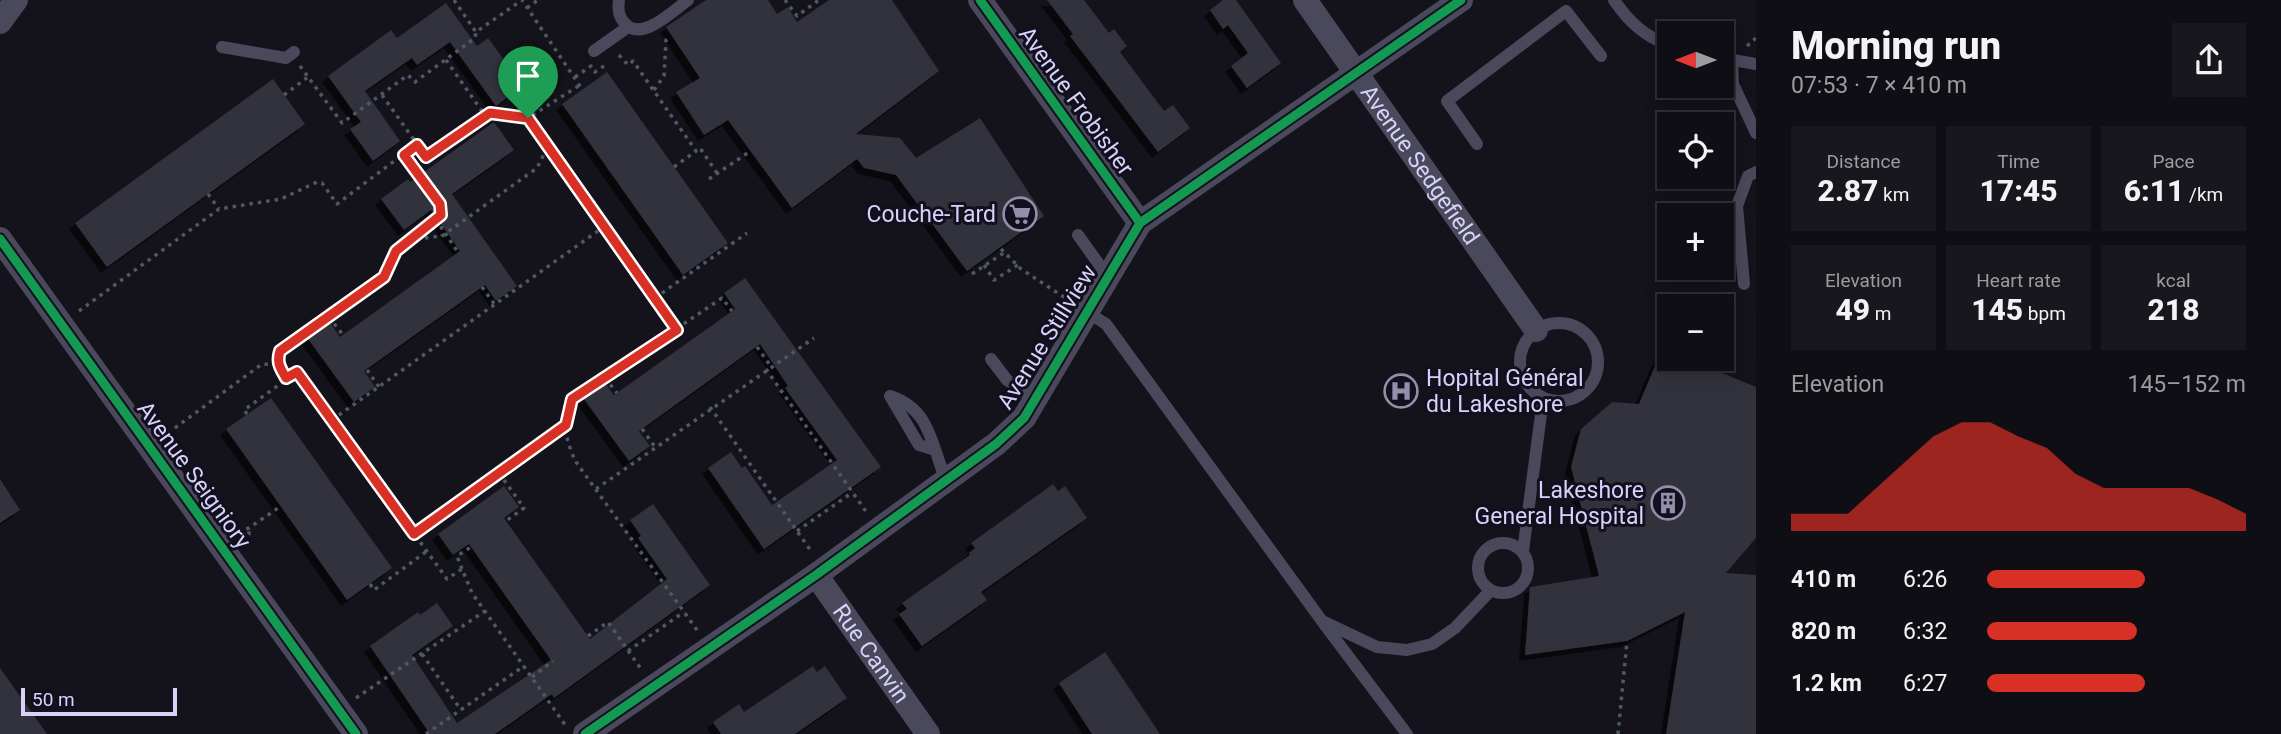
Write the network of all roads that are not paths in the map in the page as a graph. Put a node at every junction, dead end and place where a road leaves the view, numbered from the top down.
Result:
1 (16, 0) edge
2 (620, 0) edge
3 (688, 0) edge
4 (980, 0) edge
5 (1305, 0) edge
6 (1461, 0) edge
7 (1614, 0) edge
8 (0, 22) edge
9 (628, 27) junction
10 (1657, 41) edge
11 (222, 47) dead end
12 (594, 51) dead end
13 (1601, 56) dead end
14 (297, 58) road end
15 (1734, 60) edge
16 (1756, 64) edge
17 (1358, 74) junction
18 (1734, 86) edge
19 (1753, 117) edge
20 (1756, 133) edge
21 (1478, 144) dead end
22 (1756, 172) edge
23 (1140, 223) junction
24 (1078, 235) dead end
25 (0, 239) edge
26 (1108, 277) junction
27 (1744, 284) dead end
28 (1079, 307) junction
29 (1536, 330) junction
30 (991, 359) dead end
31 (890, 396) dead end
32 (1034, 399) junction
33 (1543, 399) junction
34 (946, 480) junction
35 (1522, 551) junction
36 (815, 565) junction
37 (1491, 590) junction
38 (1322, 621) junction
39 (576, 731) edge
40 (356, 734) edge
41 (928, 734) edge
42 (1407, 734) edge

1 - 8 street
2 - 9 lane
3 - 9 lane
4 - 23 street, Avenue Frobisher
5 - 17 street, Avenue Sedgefield
6 - 17 street, Avenue Stillview
7 - 10 lane
9 - 12 lane
11 - 14 lane
13 - 21 lane
15 - 16 lane
17 - 23 street, Avenue Stillview
17 - 29 street, Avenue Sedgefield
18 - 19 lane
19 - 20 lane
22 - 27 lane
23 - 26 street, Avenue Stillview
24 - 26 lane
25 - 40 street, Avenue Seigniory
26 - 28 street, Avenue Stillview
28 - 32 street, Avenue Stillview
28 - 38 lane
29 - 33 lane
29 - 33 lane
30 - 32 lane
31 - 34 lane
32 - 34 street, Avenue Stillview
33 - 35 lane
34 - 36 street, Avenue Stillview
35 - 37 lane
35 - 37 lane
36 - 39 street, Avenue Stillview
36 - 41 street, Rue Canvin
37 - 38 lane
38 - 42 lane

